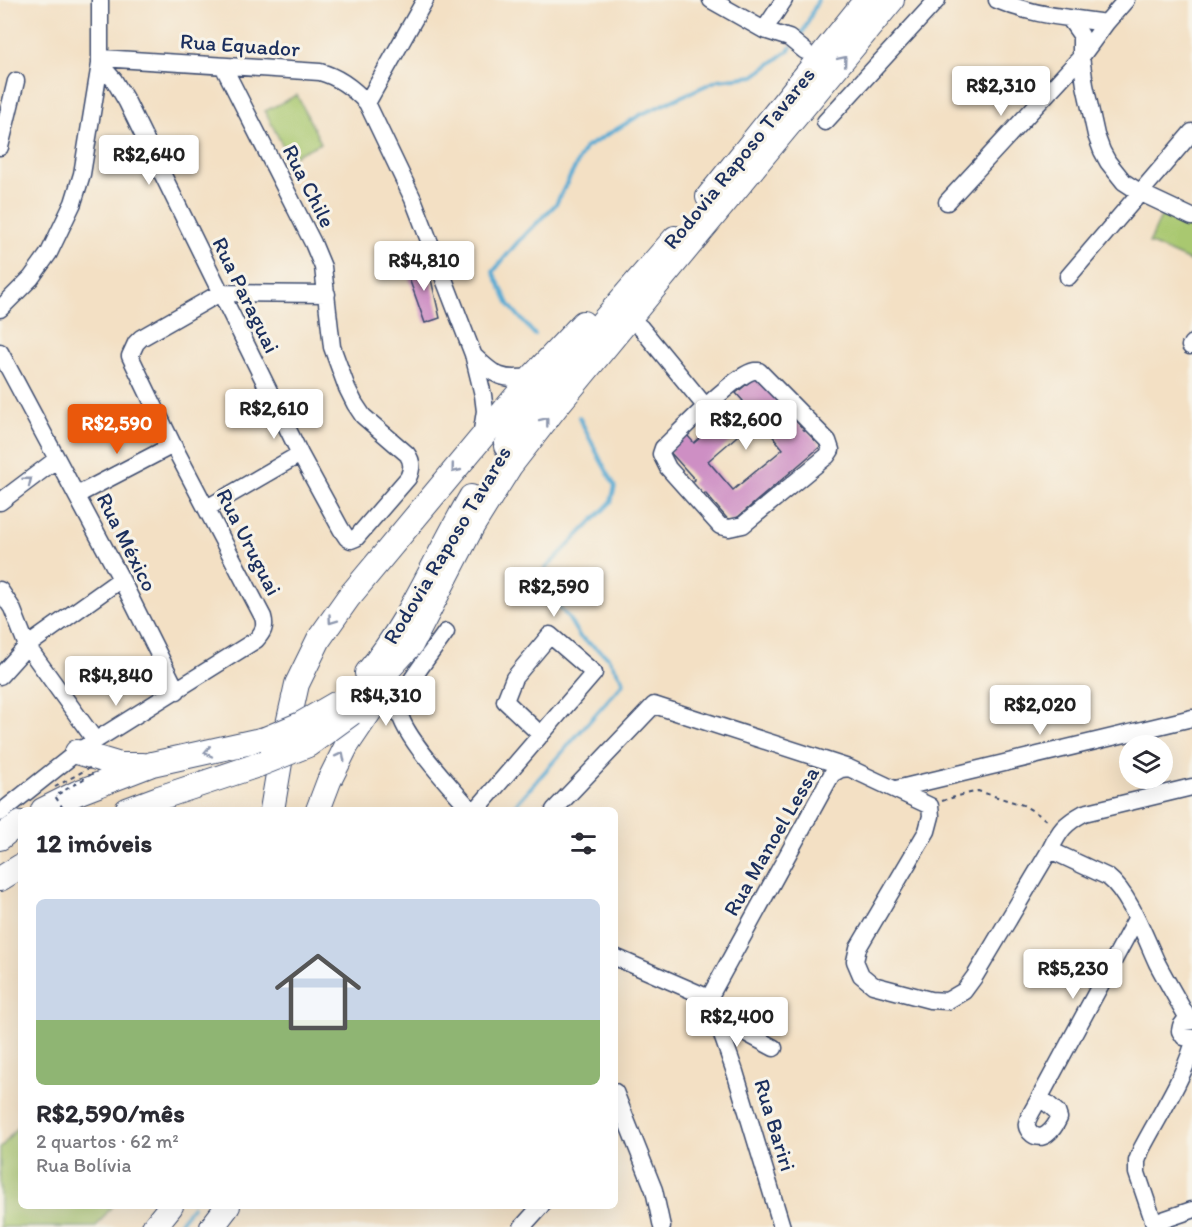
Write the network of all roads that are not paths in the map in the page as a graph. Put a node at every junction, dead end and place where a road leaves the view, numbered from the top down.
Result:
1 (100, 0) edge
2 (425, 0) edge
3 (711, 0) edge
4 (866, 0) edge
5 (892, 0) edge
6 (937, 0) edge
7 (997, 0) edge
8 (1126, 0) edge
9 (778, 2) edge
10 (1069, 18) junction
11 (1106, 22) junction
12 (764, 30) junction
13 (799, 45) dead end
14 (1081, 57) junction
15 (100, 61) junction
16 (223, 66) junction
17 (16, 81) dead end
18 (367, 103) junction
19 (825, 122) dead end
20 (1192, 132) edge
21 (0, 147) edge
22 (1141, 193) junction
23 (947, 202) dead end
24 (1192, 217) edge
25 (681, 231) junction
26 (1068, 277) dead end
27 (220, 293) junction
28 (327, 294) junction
29 (0, 309) edge
30 (629, 318) junction
31 (0, 352) edge
32 (472, 354) junction
33 (533, 376) junction
34 (706, 406) junction
35 (481, 438) junction
36 (173, 445) junction
37 (300, 454) junction
38 (57, 459) junction
39 (76, 495) junction
40 (0, 502) edge
41 (207, 508) junction
42 (356, 538) joint
43 (121, 579) junction
44 (0, 590) edge
45 (446, 632) dead end
46 (411, 645) junction
47 (27, 646) junction
48 (0, 676) edge
49 (177, 691) junction
50 (345, 708) junction
51 (1192, 718) edge
52 (541, 735) junction
53 (86, 746) junction
54 (152, 764) junction
55 (849, 768) junction
56 (1192, 787) edge
57 (896, 789) junction
58 (49, 807) edge
59 (135, 807) edge
60 (273, 807) edge
61 (319, 807) edge
62 (468, 807) edge
63 (479, 807) edge
64 (557, 807) edge
65 (0, 813) edge
66 (18, 826) edge
67 (0, 838) edge
68 (1050, 850) junction
69 (18, 868) edge
70 (0, 879) edge
71 (1136, 919) junction
72 (618, 958) edge
73 (709, 998) junction
74 (716, 1017) junction
75 (1189, 1033) edge
76 (774, 1048) dead end
77 (1040, 1097) dead end
78 (618, 1100) edge
79 (169, 1209) edge
80 (226, 1209) edge
81 (538, 1209) edge
82 (1192, 1210) edge
83 (1150, 1225) edge
84 (154, 1227) edge
85 (212, 1227) edge
86 (522, 1227) edge
87 (662, 1227) edge
88 (782, 1227) edge

1 - 15 street
2 - 18 street
3 - 12 street
4 - 25 highway, Rodovia Raposo Tavares
30 -> 5 highway, Rodovia Raposo Tavares
6 - 19 street
7 - 10 street
8 - 11 street
9 - 12 street
10 - 11 street
10 - 14 street
11 - 14 street
12 - 13 street
14 - 22 street
14 - 23 street
15 - 16 street, Rua Equador
15 - 27 street, Rua Paraguai
15 - 29 street
16 - 18 street, Rua Equador
16 - 28 street, Rua Chile
17 - 21 street
18 - 32 street
20 - 22 street
22 - 24 street
22 - 26 street
25 - 33 highway
25 - 50 highway, Rodovia Raposo Tavares
27 - 28 street
27 - 36 street, Rua Uruguai
27 - 37 street, Rua Paraguai
28 - 42 street, Rua Chile
30 - 34 street
46 -> 30 highway, Rodovia Raposo Tavares
31 - 38 street, Rua México
32 - 33 street
32 - 35 street
33 - 35 highway
34 - 34 street
35 -> 60 highway
36 - 39 street
36 - 41 street, Rua Uruguai
37 - 41 street
37 - 42 street, Rua Paraguai
38 - 39 street, Rua México
40 -> 38 street
39 - 43 street, Rua México
41 - 49 street, Rua Uruguai
43 - 47 street
43 - 49 street, Rua México
44 - 47 street
45 - 62 street
46 - 50 highway, Rodovia Raposo Tavares
61 -> 46 highway
47 - 48 street
47 - 53 street
49 - 53 street, Rua Uruguai
50 -> 54 highway, Rodovia Raposo Tavares, bridge
50 - 59 highway, Rodovia Raposo Tavares, bridge
51 - 57 street
52 - 52 street
52 - 63 street
53 - 54 highway
53 - 65 street, Rua Uruguai
54 - 58 highway, Rodovia Raposo Tavares
55 - 57 street, Rua Manoel Lessa
55 - 64 street
55 - 73 street, Rua Manoel Lessa
56 - 68 street
57 - 68 street, Rua Manoel Lessa
66 - 67 highway
68 - 71 street
69 - 70 highway
71 - 75 street
71 - 77 street
72 - 73 street
73 - 74 street, Rua Bariri
74 - 76 street
74 - 88 street, Rua Bariri
75 - 83 street
78 - 87 street
79 - 84 highway
80 - 85 highway
81 - 86 street
82 - 83 street

